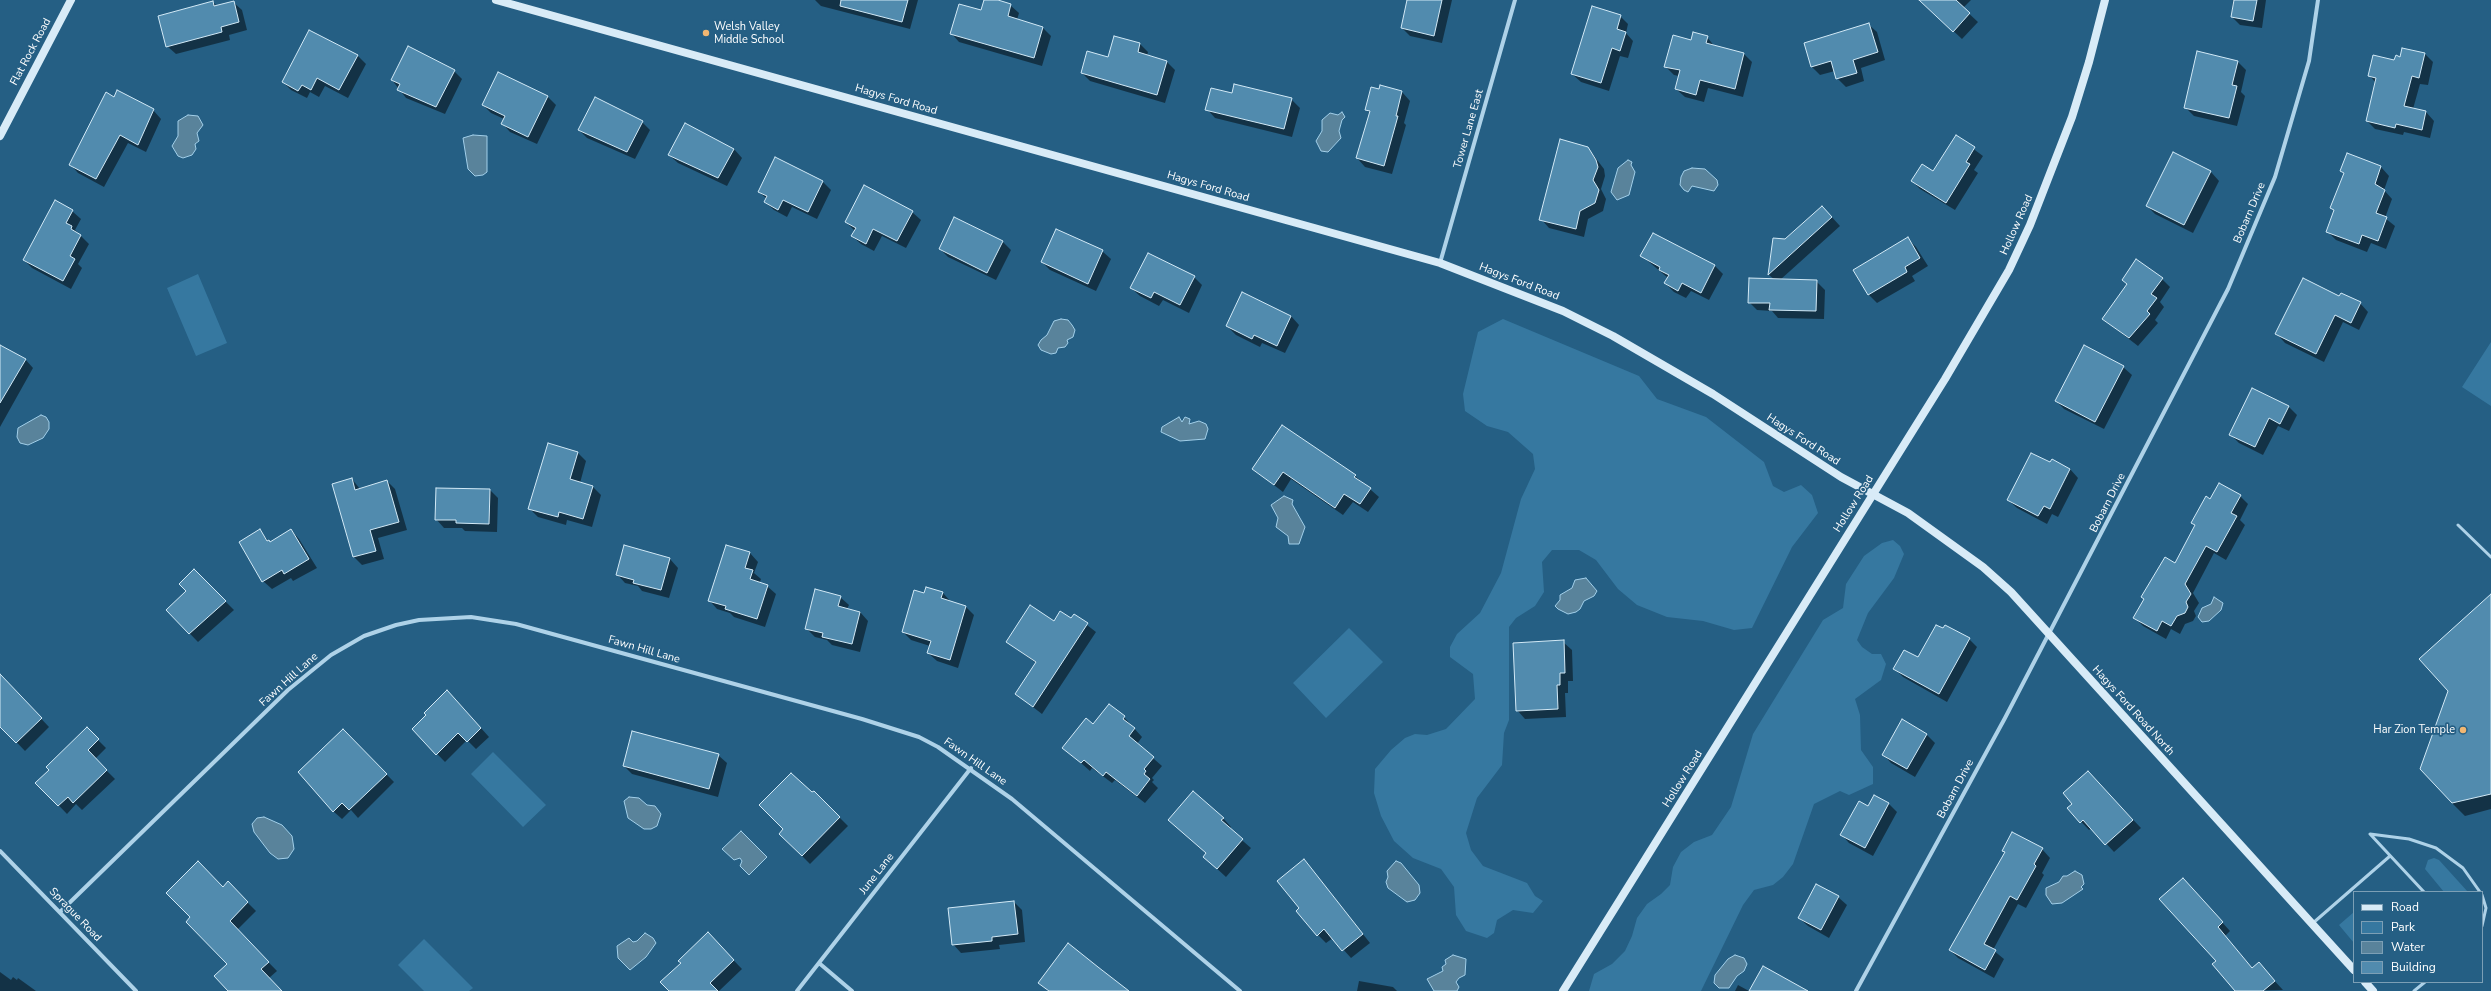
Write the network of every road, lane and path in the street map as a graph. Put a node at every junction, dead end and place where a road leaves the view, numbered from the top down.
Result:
1 (71, 0) edge
2 (496, 0) edge
3 (1515, 0) edge
4 (2105, 0) edge
5 (2318, 0) edge
6 (0, 136) edge
7 (1440, 263) junction
8 (1873, 494) junction
9 (2458, 525) dead end
10 (2491, 557) edge
11 (2050, 635) junction
12 (971, 768) junction
13 (0, 851) edge
14 (2390, 856) junction
15 (2423, 891) edge
16 (2479, 891) edge
17 (2483, 898) edge
18 (60, 912) junction
19 (2483, 922) edge
20 (2312, 924) junction
21 (819, 963) junction
22 (2353, 969) edge
23 (2366, 983) edge
24 (2424, 983) edge
25 (136, 991) edge
26 (797, 991) edge
27 (852, 991) edge
28 (1240, 991) edge
29 (1563, 991) edge
30 (1856, 991) edge
31 (2373, 991) edge
32 (2414, 991) edge

1 - 6 street, Flat Rock Road
2 - 7 street, Hagys Ford Road
3 - 7 street, Tower Lane East
4 - 8 street, Hollow Road
5 - 11 street, Bobarn Drive
7 - 8 street, Hagys Ford Road
8 - 11 street, Hagys Ford Road North
8 - 29 street, Hollow Road
9 - 10 lane
11 - 20 street, Hagys Ford Road North
11 - 30 street, Bobarn Drive
12 - 18 street, Fawn Hill Lane
12 - 21 street, June Lane
12 - 28 street, Fawn Hill Lane
13 - 18 street, Sprague Road
14 - 15 lane
14 - 16 lane
14 - 20 lane
17 - 19 lane
18 - 25 street, Sprague Road
20 - 22 street, Hagys Ford Road North
21 - 26 street, June Lane
21 - 27 street
23 - 31 street
24 - 32 lane

